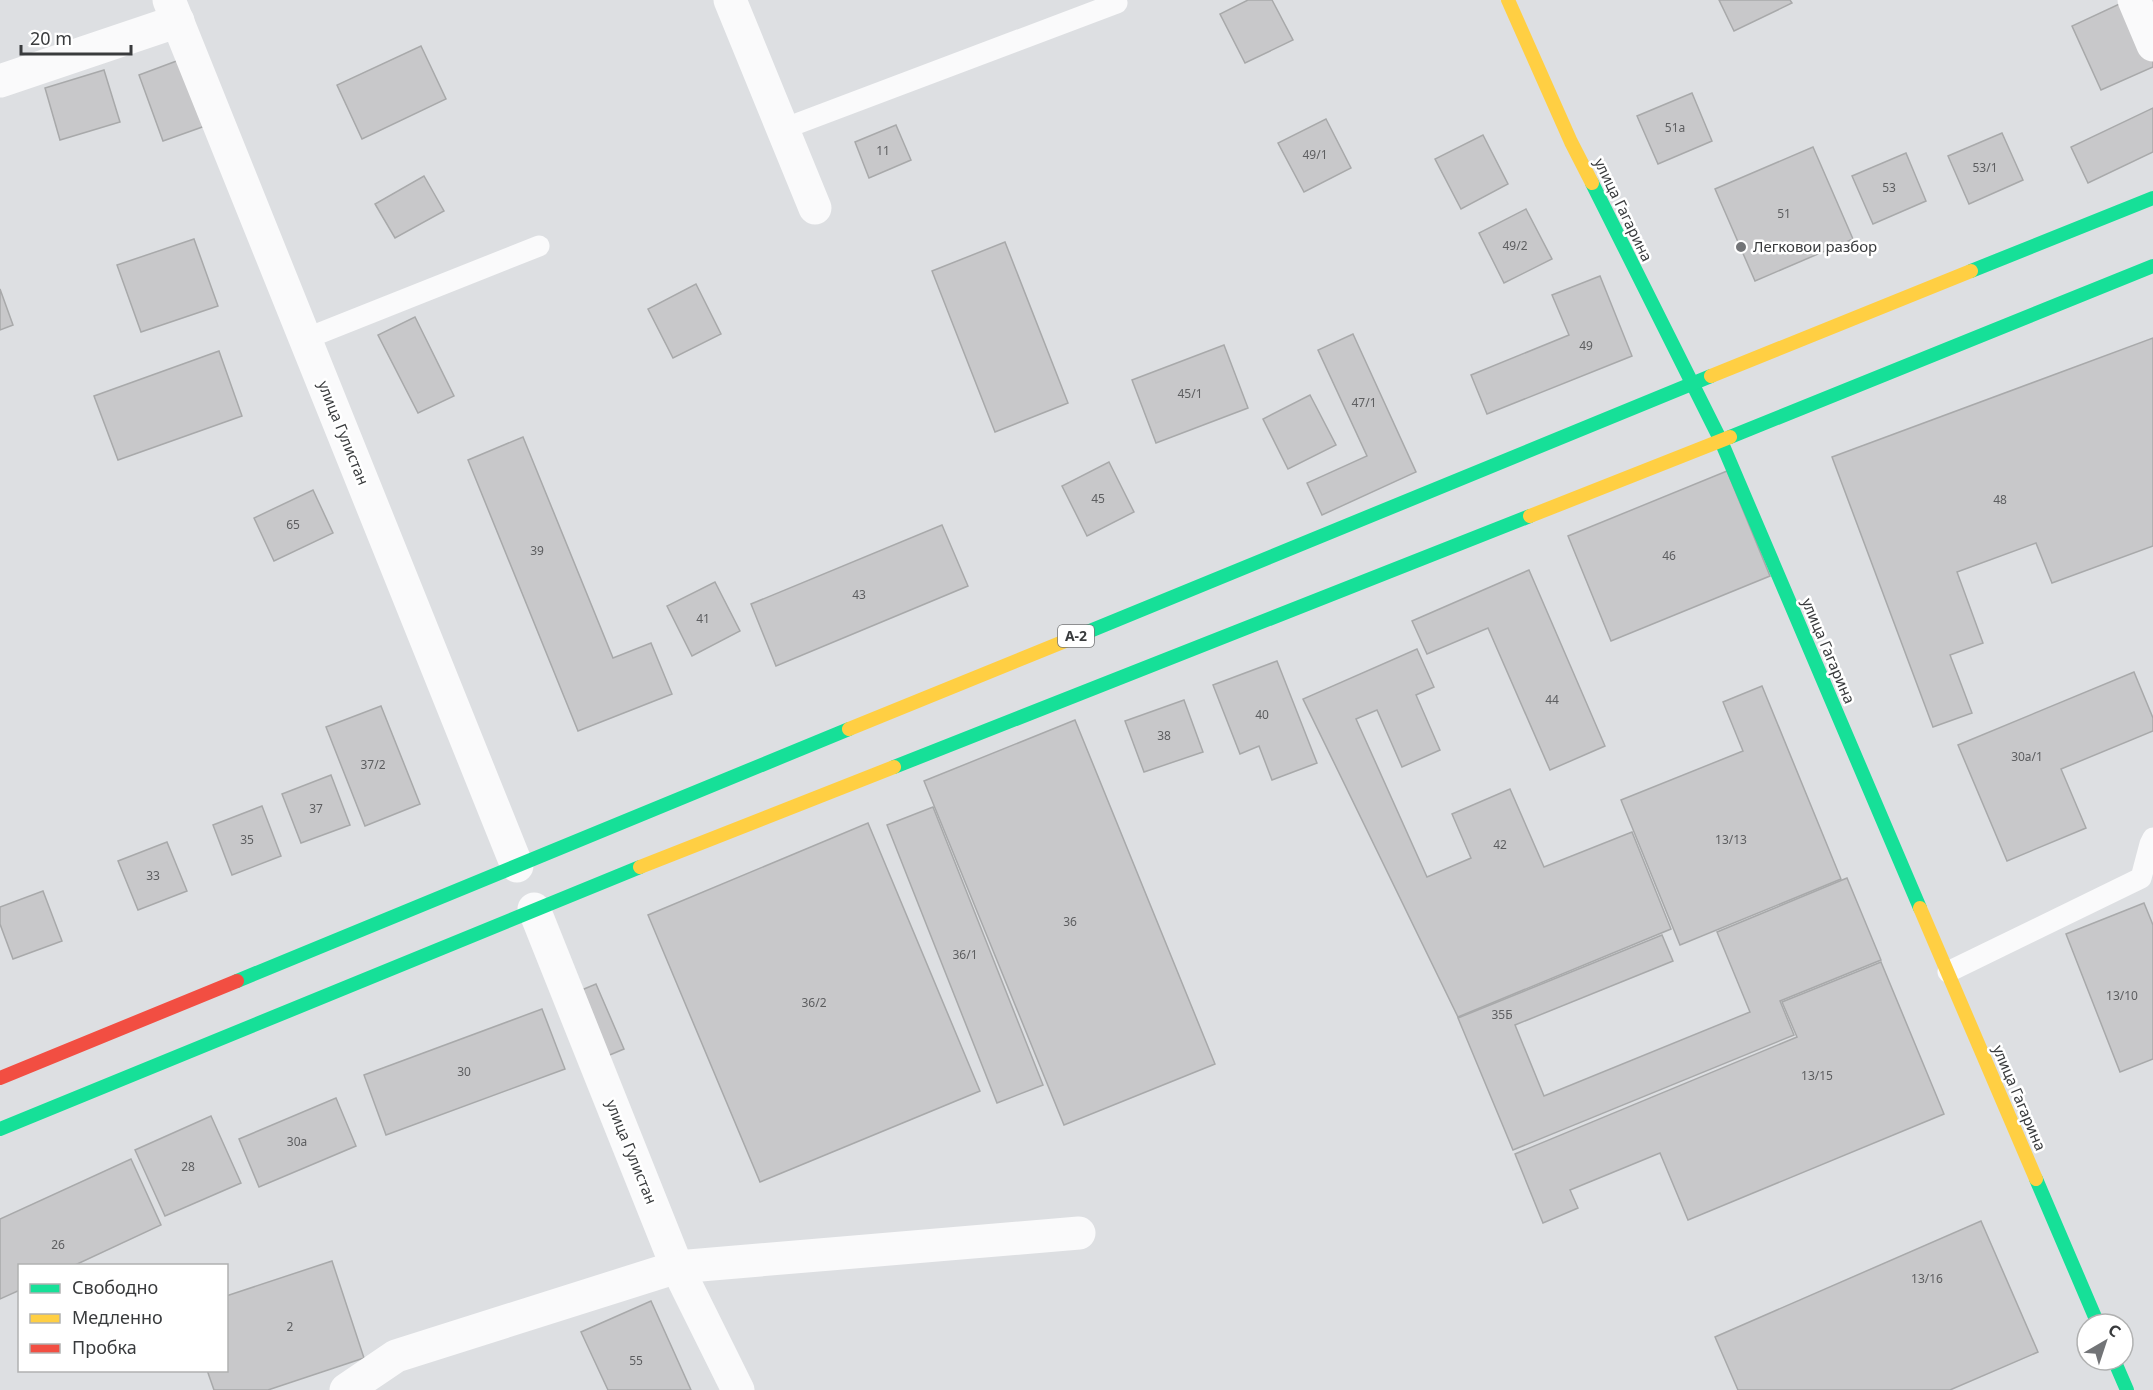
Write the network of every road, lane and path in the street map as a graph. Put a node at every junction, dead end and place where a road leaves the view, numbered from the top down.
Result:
1 (730, 0) edge
2 (1508, 0) edge
3 (2134, 0) edge
4 (1117, 3) dead end
5 (173, 11) edge
6 (2153, 45) edge
7 (0, 81) edge
8 (783, 129) junction
9 (2153, 198) edge
10 (814, 208) dead end
11 (539, 246) dead end
12 (2153, 267) edge
13 (305, 339) junction
14 (1691, 384) junction
15 (1720, 441) junction
16 (2153, 838) edge
17 (517, 866) junction
18 (534, 909) junction
19 (1948, 972) junction
20 (0, 1078) edge
21 (0, 1129) edge
22 (1079, 1233) dead end
23 (677, 1267) junction
24 (2093, 1312) edge
25 (2119, 1372) edge
26 (346, 1390) edge
27 (738, 1390) edge
28 (2127, 1390) edge

1 - 8 street
2 - 14 main road, улица Гагарина
3 - 6 street
4 - 8 lane
5 - 7 street
5 - 13 street, улица Гулистан
8 - 10 street
9 - 14 main road, A-2
11 - 13 lane
12 - 15 main road
13 - 17 street, улица Гулистан
14 - 15 main road, улица Гагарина
14 - 17 main road, A-2
15 - 18 main road
15 - 19 main road, улица Гагарина
16 - 19 lane
17 - 20 main road, A-2
18 - 21 main road
18 - 23 street, улица Гулистан
19 - 24 main road, улица Гагарина
22 - 23 street
23 - 26 street
23 - 27 street, улица Гулистан
25 - 28 main road

